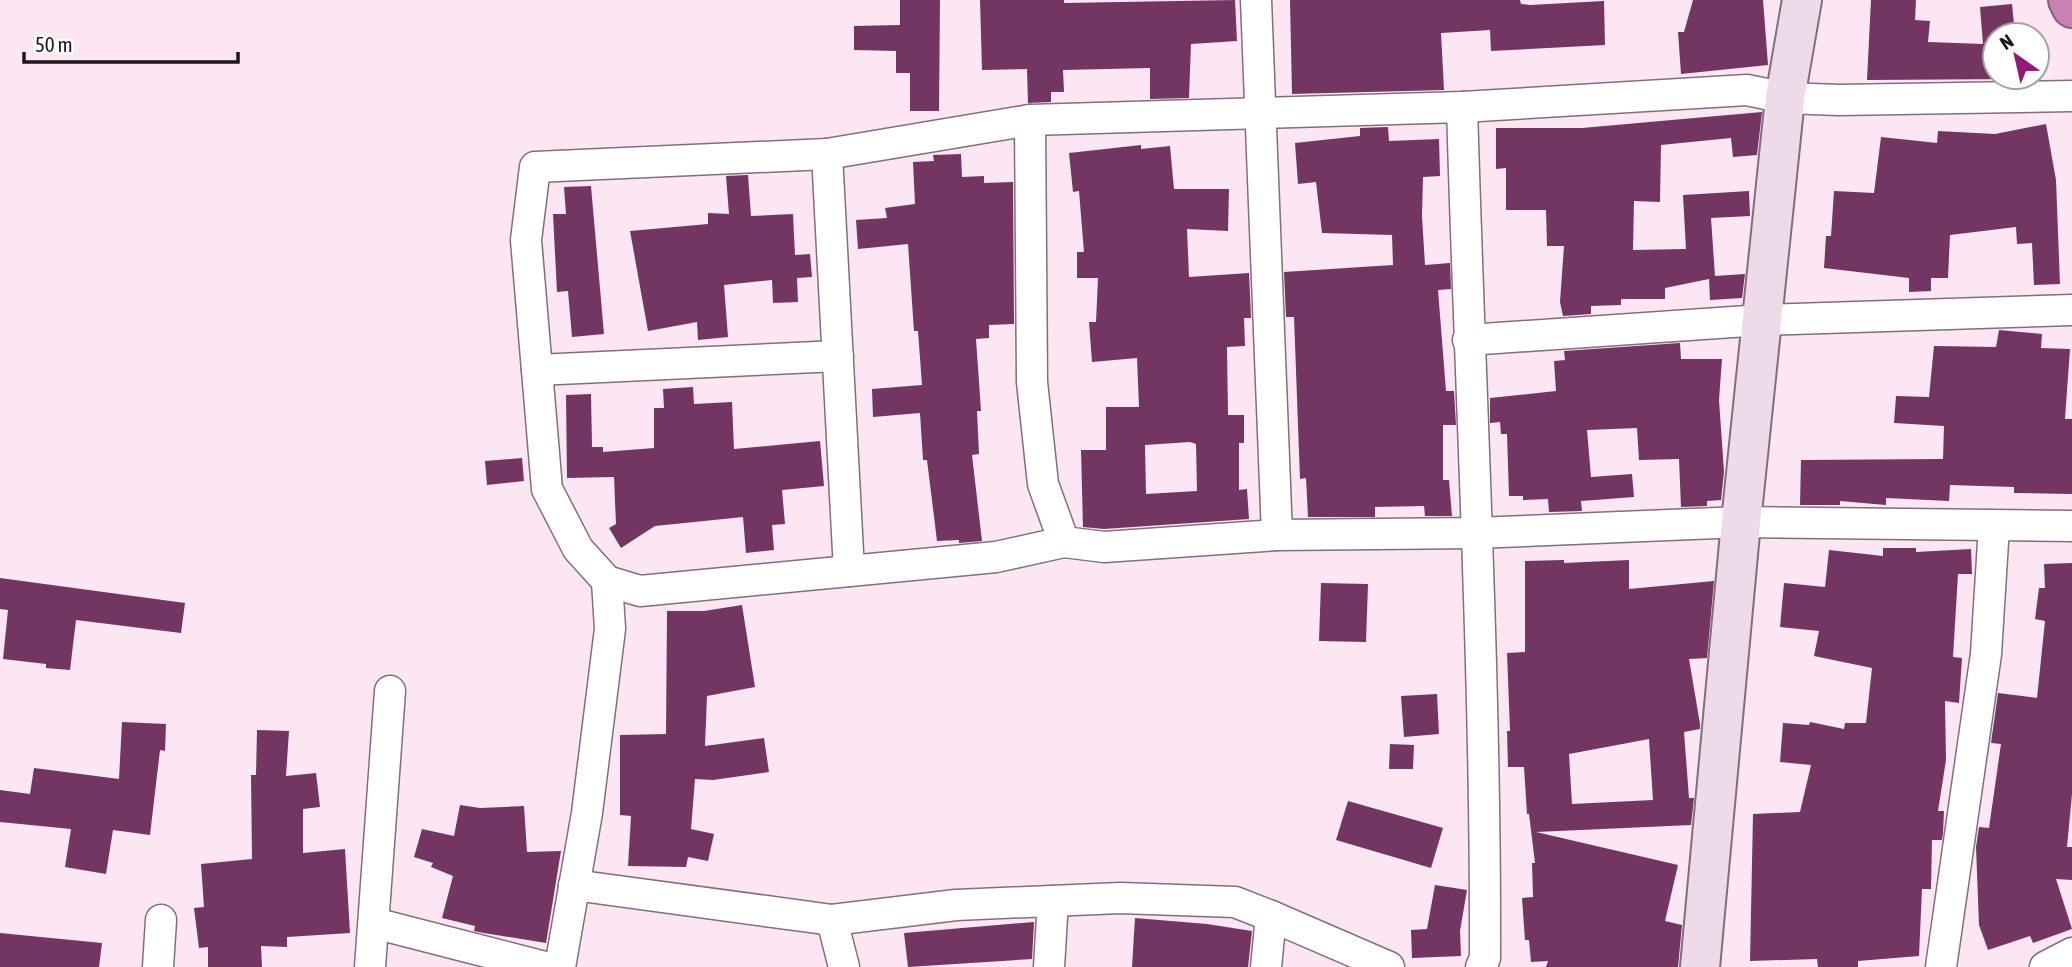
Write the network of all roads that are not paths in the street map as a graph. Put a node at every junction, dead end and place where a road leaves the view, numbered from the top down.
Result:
1 (1256, 0) edge
2 (1802, 0) edge
3 (2068, 0) edge
4 (2072, 8) edge
5 (2072, 96) edge
6 (1785, 98) junction
7 (1462, 107) junction
8 (1259, 111) junction
9 (1030, 120) junction
10 (827, 154) junction
11 (2072, 310) edge
12 (1762, 320) junction
13 (1468, 340) junction
14 (838, 356) junction
15 (537, 370) junction
16 (1741, 522) junction
17 (1994, 526) junction
18 (2072, 526) edge
19 (1475, 533) junction
20 (1277, 535) junction
21 (1064, 542) junction
22 (849, 571) junction
23 (607, 581) junction
24 (390, 691) dead end
25 (574, 885) junction
26 (1053, 901) junction
27 (1271, 916) junction
28 (161, 920) dead end
29 (832, 920) junction
30 (374, 923) junction
31 (2072, 953) edge
32 (158, 967) edge
33 (370, 967) edge
34 (545, 967) edge
35 (560, 967) edge
36 (844, 967) edge
37 (1049, 967) edge
38 (1266, 967) edge
39 (1389, 967) edge
40 (1481, 967) edge
41 (1700, 967) edge
42 (1941, 967) edge
43 (2045, 967) edge

1 - 8 street
2 - 6 main road
3 - 4 highway
5 - 6 street
6 - 7 street
6 - 12 main road
7 - 8 street
7 - 13 street
8 - 9 street
8 - 20 street
9 - 10 street
9 - 21 street
10 - 14 street
10 - 15 street
11 - 12 street
12 - 13 street
12 - 16 main road
13 - 19 street
14 - 15 street
14 - 22 street
15 - 23 street
16 - 17 street
16 - 19 street
16 - 41 main road
17 - 18 street
17 - 42 street
19 - 20 street
19 - 40 street
20 - 21 street
21 - 22 street
22 - 23 street
23 - 25 street
24 - 30 street
25 - 29 street
25 - 35 street
26 - 27 street
26 - 29 street
26 - 37 street
27 - 38 street
27 - 39 street
28 - 32 street
29 - 36 street
30 - 33 street
30 - 34 street
31 - 43 street

